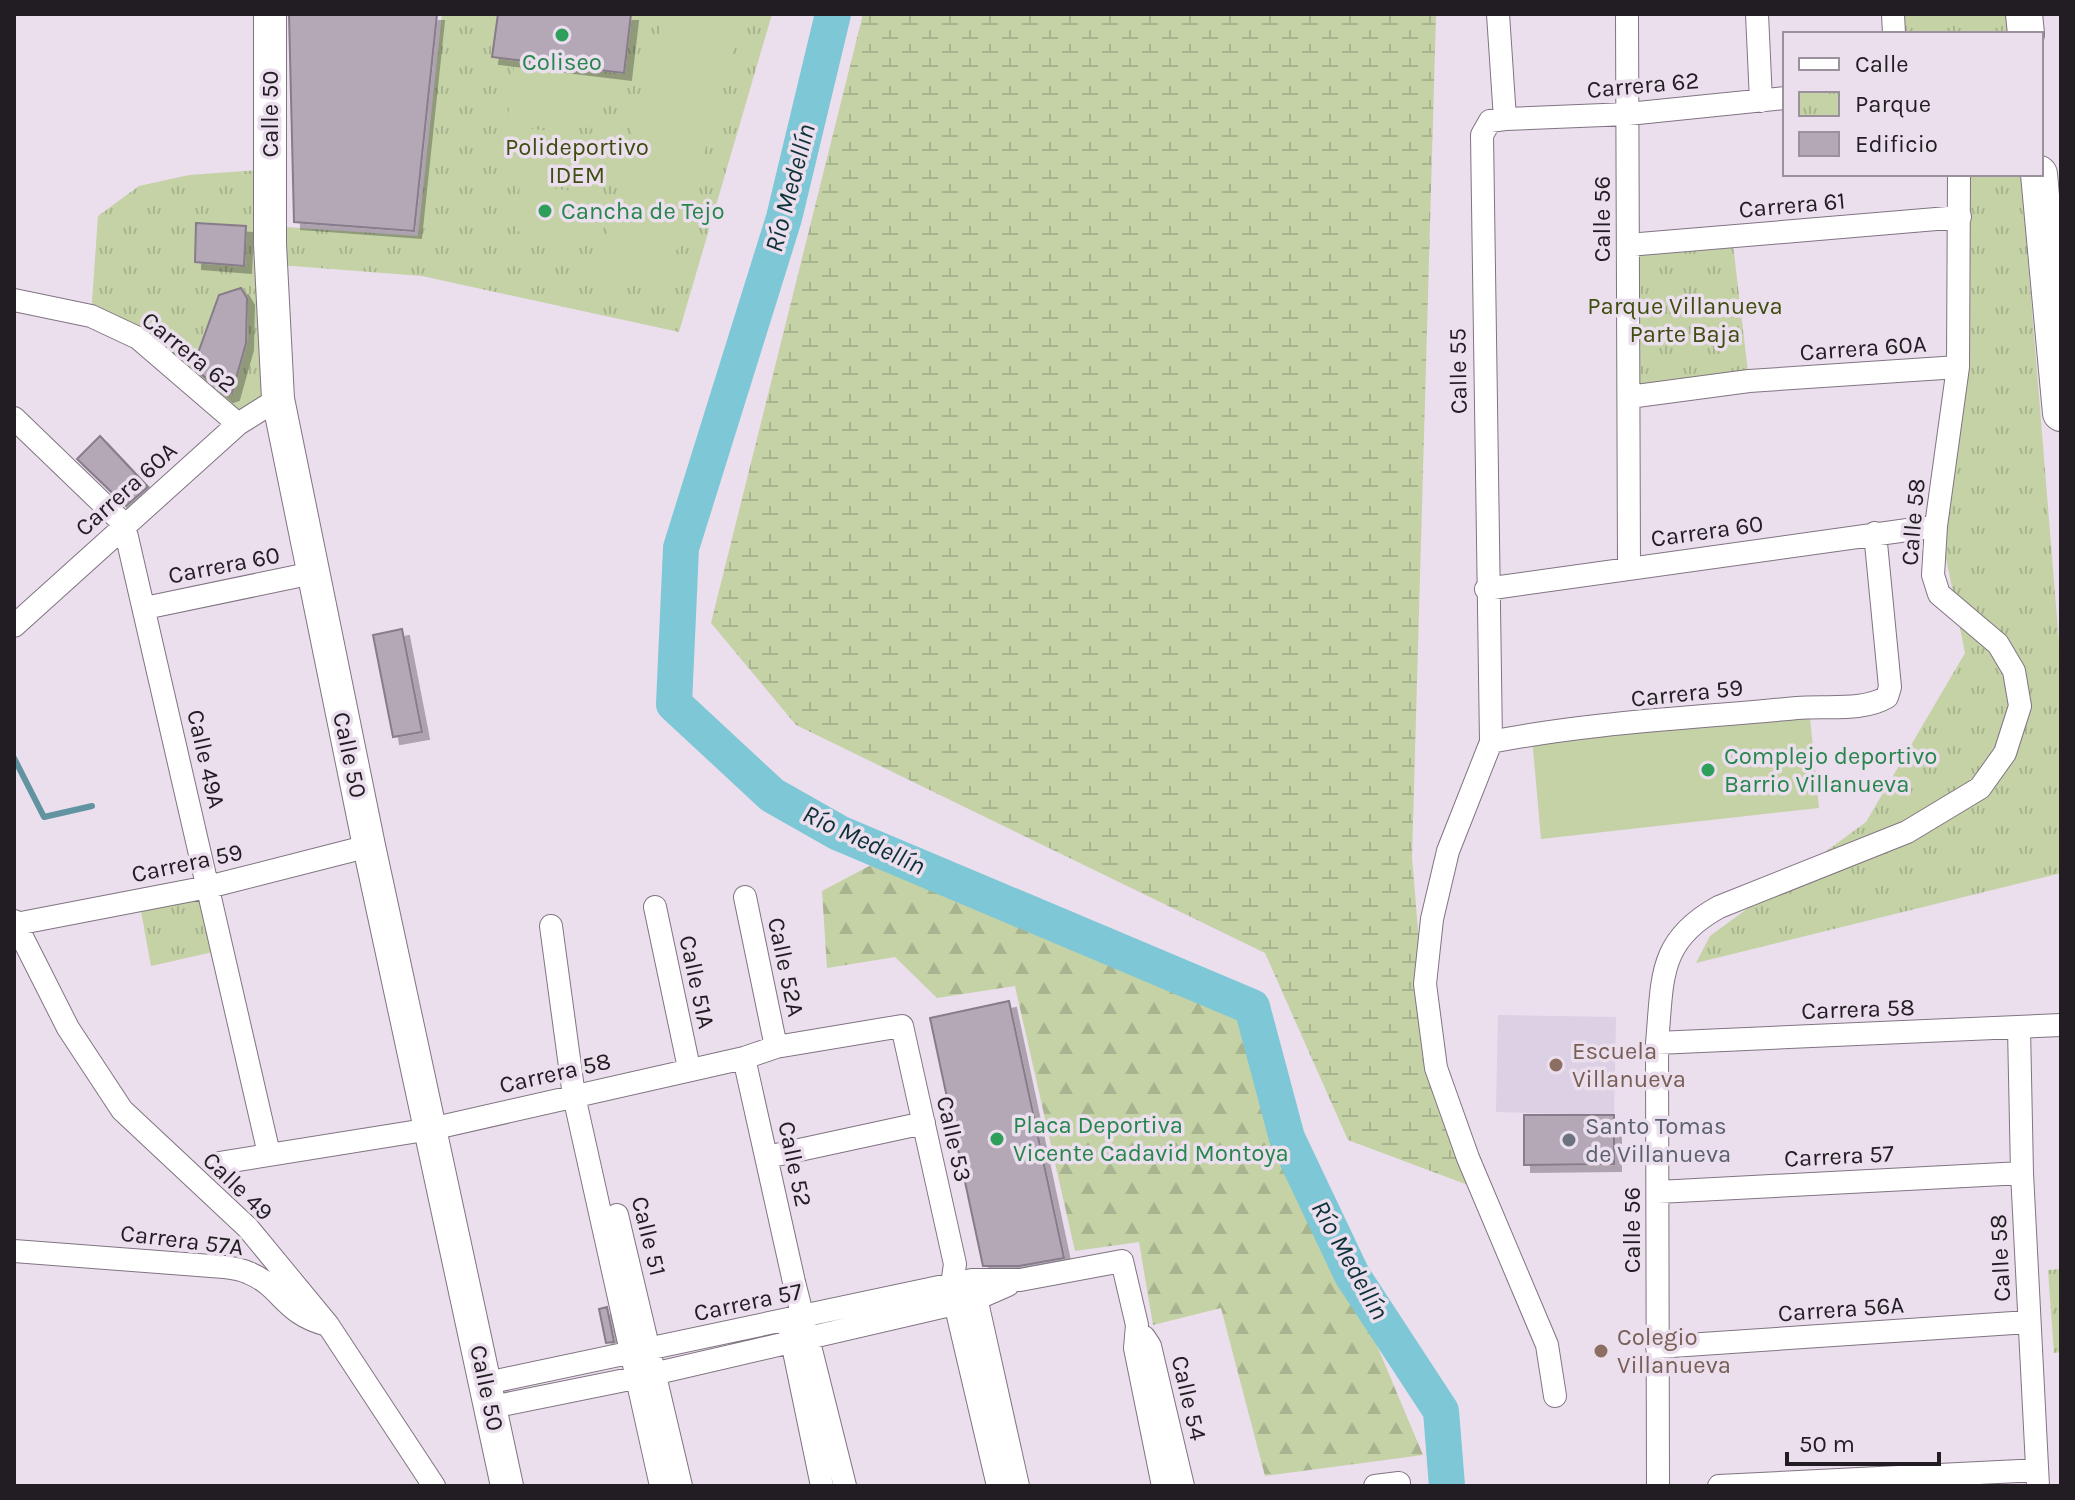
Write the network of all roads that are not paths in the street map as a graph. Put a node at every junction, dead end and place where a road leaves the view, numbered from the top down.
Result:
1 (270, 14) edge
2 (1498, 14) edge
3 (1627, 14) edge
4 (1757, 14) edge
5 (1783, 98) edge
6 (1761, 101) junction
7 (1628, 114) junction
8 (1505, 119) junction
9 (1959, 176) edge
10 (2039, 176) edge
11 (1960, 217) junction
12 (1628, 245) junction
13 (14, 300) edge
14 (1958, 367) junction
15 (1629, 397) junction
16 (278, 399) junction
17 (2061, 413) edge
18 (14, 418) edge
19 (238, 424) junction
20 (124, 524) junction
21 (1936, 526) junction
22 (1875, 533) junction
23 (1629, 568) junction
24 (313, 573) junction
25 (1486, 589) junction
26 (145, 608) junction
27 (14, 626) edge
28 (1887, 697) joint
29 (1491, 742) junction
30 (369, 846) junction
31 (208, 887) junction
32 (745, 897) dead end
33 (655, 907) dead end
34 (15, 922) edge
35 (551, 926) dead end
36 (1663, 975) joint
37 (2061, 1025) edge
38 (902, 1026) joint
39 (2019, 1028) junction
40 (1657, 1043) junction
41 (776, 1047) junction
42 (744, 1058) junction
43 (689, 1068) junction
44 (580, 1094) junction
45 (924, 1123) junction
46 (431, 1129) junction
47 (269, 1154) junction
48 (767, 1157) junction
49 (219, 1163) dead end
50 (2022, 1173) junction
51 (1658, 1192) junction
52 (14, 1251) edge
53 (1122, 1261) joint
54 (962, 1286) junction
55 (2028, 1322) junction
56 (328, 1325) junction
57 (1137, 1325) junction
58 (798, 1328) junction
59 (1657, 1347) junction
60 (642, 1351) junction
61 (648, 1375) junction
62 (489, 1395) junction
63 (1555, 1396) dead end
64 (2038, 1478) edge
65 (1399, 1483) dead end
66 (434, 1486) edge
67 (507, 1486) edge
68 (661, 1486) edge
69 (681, 1486) edge
70 (822, 1486) edge
71 (845, 1486) edge
72 (998, 1486) edge
73 (1018, 1486) edge
74 (1163, 1486) edge
75 (1183, 1486) edge
76 (1375, 1486) edge
77 (1658, 1486) edge
78 (1719, 1486) edge

1 - 16 main road, Calle 50
2 - 8 street
3 - 7 street, Calle 56
4 - 6 street
5 - 6 street, Carrera 62
6 - 7 street, Carrera 62
7 - 8 street, Carrera 62
7 - 12 street, Calle 56
8 - 25 street, Calle 55
9 - 11 street, Calle 58
10 - 17 highway
11 - 12 street, Carrera 61
11 - 14 street, Calle 58
12 - 15 street, Calle 56
13 - 19 street, Carrera 62
14 - 15 street, Carrera 60A
14 - 21 street, Calle 58
15 - 23 street, Calle 56
16 - 19 street, Carrera 60A
16 - 24 main road, Calle 50
18 - 20 street
19 - 20 street, Carrera 60A
20 - 26 street, Calle 49A
20 - 27 street, Carrera 60A
21 - 22 street, Carrera 60
21 - 36 street, Calle 58
22 - 23 street, Carrera 60
22 - 28 street, Calle 58
23 - 25 street, Carrera 60
24 - 26 street, Carrera 60
24 - 30 main road, Calle 50
25 - 29 street, Calle 55
26 - 31 street, Calle 49A
28 - 29 street, Carrera 59
29 - 63 street
30 - 31 street, Carrera 59
30 - 46 main road, Calle 50
31 - 34 street, Carrera 59
31 - 47 street, Calle 49A
32 - 41 street, Calle 52A
33 - 43 street, Calle 51A
34 - 56 street, Calle 49
35 - 44 street, Calle 51
36 - 40 street, Calle 56
37 - 39 street, Carrera 58
38 - 41 street, Carrera 58
38 - 45 street, Calle 53
39 - 40 street, Carrera 58
39 - 50 street, Calle 58
40 - 51 street, Calle 56
41 - 42 street, Carrera 58
42 - 43 street, Carrera 58
42 - 48 street, Calle 52
43 - 44 street, Carrera 58
44 - 46 street, Carrera 58
44 - 60 street, Calle 51
45 - 48 street
45 - 54 street, Calle 53
46 - 47 street, Carrera 58
46 - 62 main road, Calle 50
47 - 49 street, Carrera 58
48 - 58 street, Calle 52
50 - 51 street, Carrera 57
50 - 55 street, Calle 58
51 - 59 street, Calle 56
52 - 56 street, Carrera 57A
53 - 54 street, Carrera 57
53 - 57 street, Calle 54
54 - 58 street, Carrera 57
54 - 72 street, Calle 53
54 - 73 street, Calle 53
55 - 59 street, Carrera 56A
55 - 64 street, Calle 58
56 - 66 street, Calle 49
57 - 74 street, Calle 54
57 - 75 street, Calle 54
58 - 60 street, Carrera 57
58 - 61 street, Carrera 57
58 - 70 street, Calle 52
58 - 71 street, Calle 52
59 - 77 street, Calle 56
60 - 61 street, Calle 51
60 - 62 street, Carrera 57
61 - 62 street, Carrera 57
61 - 68 street, Calle 51
61 - 69 street, Calle 51
62 - 67 main road, Calle 50
64 - 78 street
65 - 76 street

